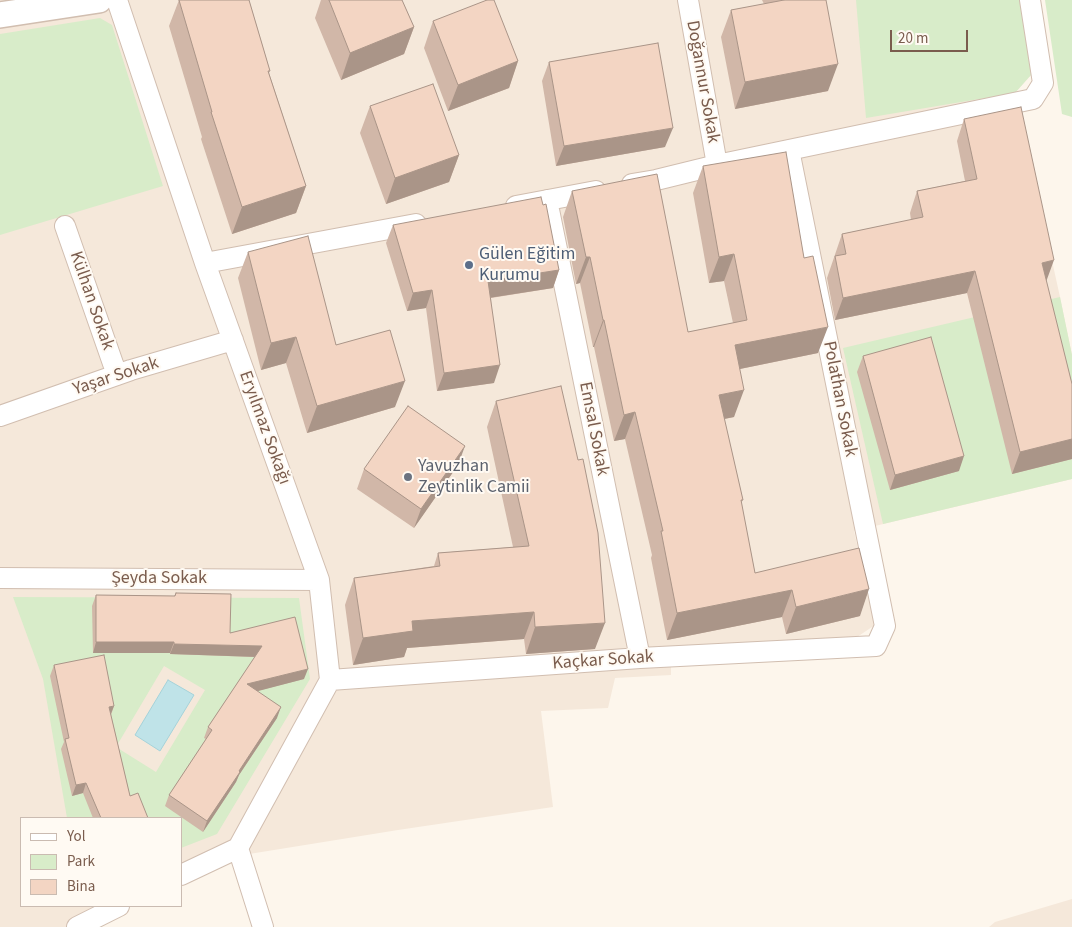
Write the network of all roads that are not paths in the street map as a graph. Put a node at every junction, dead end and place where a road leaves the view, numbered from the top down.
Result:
1 (99, 0) edge
2 (117, 0) edge
3 (688, 0) edge
4 (1030, 0) edge
5 (0, 15) edge
6 (789, 150) junction
7 (717, 165) junction
8 (547, 200) junction
9 (498, 209) edge
10 (430, 222) edge
11 (65, 226) dead end
12 (205, 263) junction
13 (233, 340) junction
14 (117, 375) junction
15 (0, 416) edge
16 (0, 578) edge
17 (319, 580) junction
18 (876, 646) joint
19 (640, 658) junction
20 (330, 680) junction
21 (238, 848) junction
22 (182, 875) edge
23 (117, 907) edge
24 (77, 927) edge
25 (264, 927) edge

1 - 5 street
2 - 12 street, Eryılmaz Sokağı
3 - 7 street, Doğannur Sokak
4 - 6 street
6 - 7 street
6 - 18 street, Polathan Sokak
7 - 8 street
8 - 9 street
8 - 19 street, Emsal Sokak
10 - 12 street
11 - 14 street, Külhan Sokak
12 - 13 street, Eryılmaz Sokağı
13 - 14 street, Yaşar Sokak
13 - 17 street, Eryılmaz Sokağı
14 - 15 street, Yaşar Sokak
16 - 17 street, Şeyda Sokak
17 - 20 street, Eryılmaz Sokağı
18 - 19 street, Kaçkar Sokak
19 - 20 street, Kaçkar Sokak
20 - 21 street
21 - 22 street
21 - 25 street
23 - 24 street

